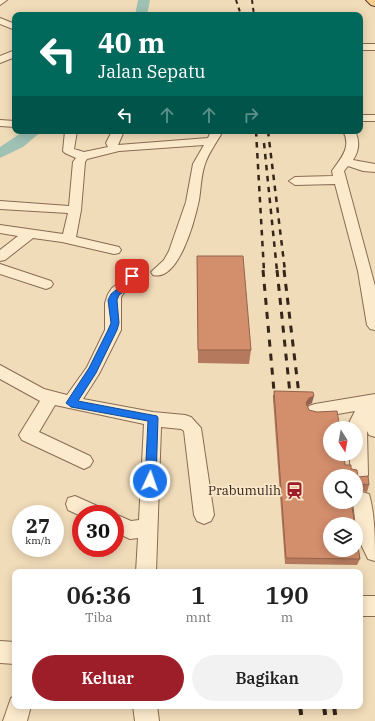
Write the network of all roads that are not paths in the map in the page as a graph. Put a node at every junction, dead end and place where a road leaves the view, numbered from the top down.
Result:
1 (3, 0) edge
2 (372, 0) edge
3 (0, 2) edge
4 (375, 3) edge
5 (0, 21) edge
6 (12, 26) edge
7 (363, 47) edge
8 (375, 47) edge
9 (12, 54) edge
10 (0, 60) edge
11 (363, 118) edge
12 (375, 118) edge
13 (0, 123) edge
14 (12, 124) edge
15 (70, 134) edge
16 (116, 134) edge
17 (350, 134) edge
18 (214, 136) edge
19 (114, 149) junction
20 (83, 156) junction
21 (345, 161) junction
22 (375, 168) edge
23 (341, 180) junction
24 (295, 181) dead end
25 (0, 205) edge
26 (75, 210) junction
27 (0, 229) edge
28 (29, 234) junction
29 (69, 240) junction
30 (114, 250) dead end
31 (0, 257) edge
32 (0, 269) edge
33 (158, 272) dead end
34 (132, 276) dead end
35 (46, 284) dead end
36 (375, 325) edge
37 (0, 371) edge
38 (51, 397) junction
39 (71, 403) junction
40 (373, 406) edge
41 (315, 411) edge
42 (153, 418) junction
43 (375, 430) edge
44 (84, 461) dead end
45 (359, 469) edge
46 (363, 507) edge
47 (204, 515) dead end
48 (124, 527) edge
49 (148, 528) junction
50 (375, 552) edge
51 (146, 569) edge
52 (363, 606) edge
53 (375, 606) edge
54 (0, 652) edge
55 (12, 653) edge
56 (18, 709) edge
57 (145, 709) edge
58 (15, 721) edge
59 (147, 721) edge

1 - 3 street
2 - 4 main road
5 - 6 street
7 - 8 street
9 - 10 street
11 - 12 street
13 - 14 street
15 - 20 street
16 - 19 street
17 - 21 street
18 - 19 street
18 - 33 street
19 - 20 street
20 - 26 street
21 - 22 street
21 - 23 street
23 - 24 street
23 - 36 street
25 - 26 street
26 - 29 street
27 - 28 street
28 - 29 street
28 - 31 street
29 - 30 street
32 - 35 street
34 - 39 street
37 - 38 street
38 - 39 street
38 - 44 street
39 - 42 street
40 - 41 street
40 - 43 street
40 - 45 street
42 - 47 street
42 - 49 street
46 - 50 street
48 - 49 street
49 - 51 street
52 - 53 street
54 - 55 street
56 - 58 street
57 - 59 street

